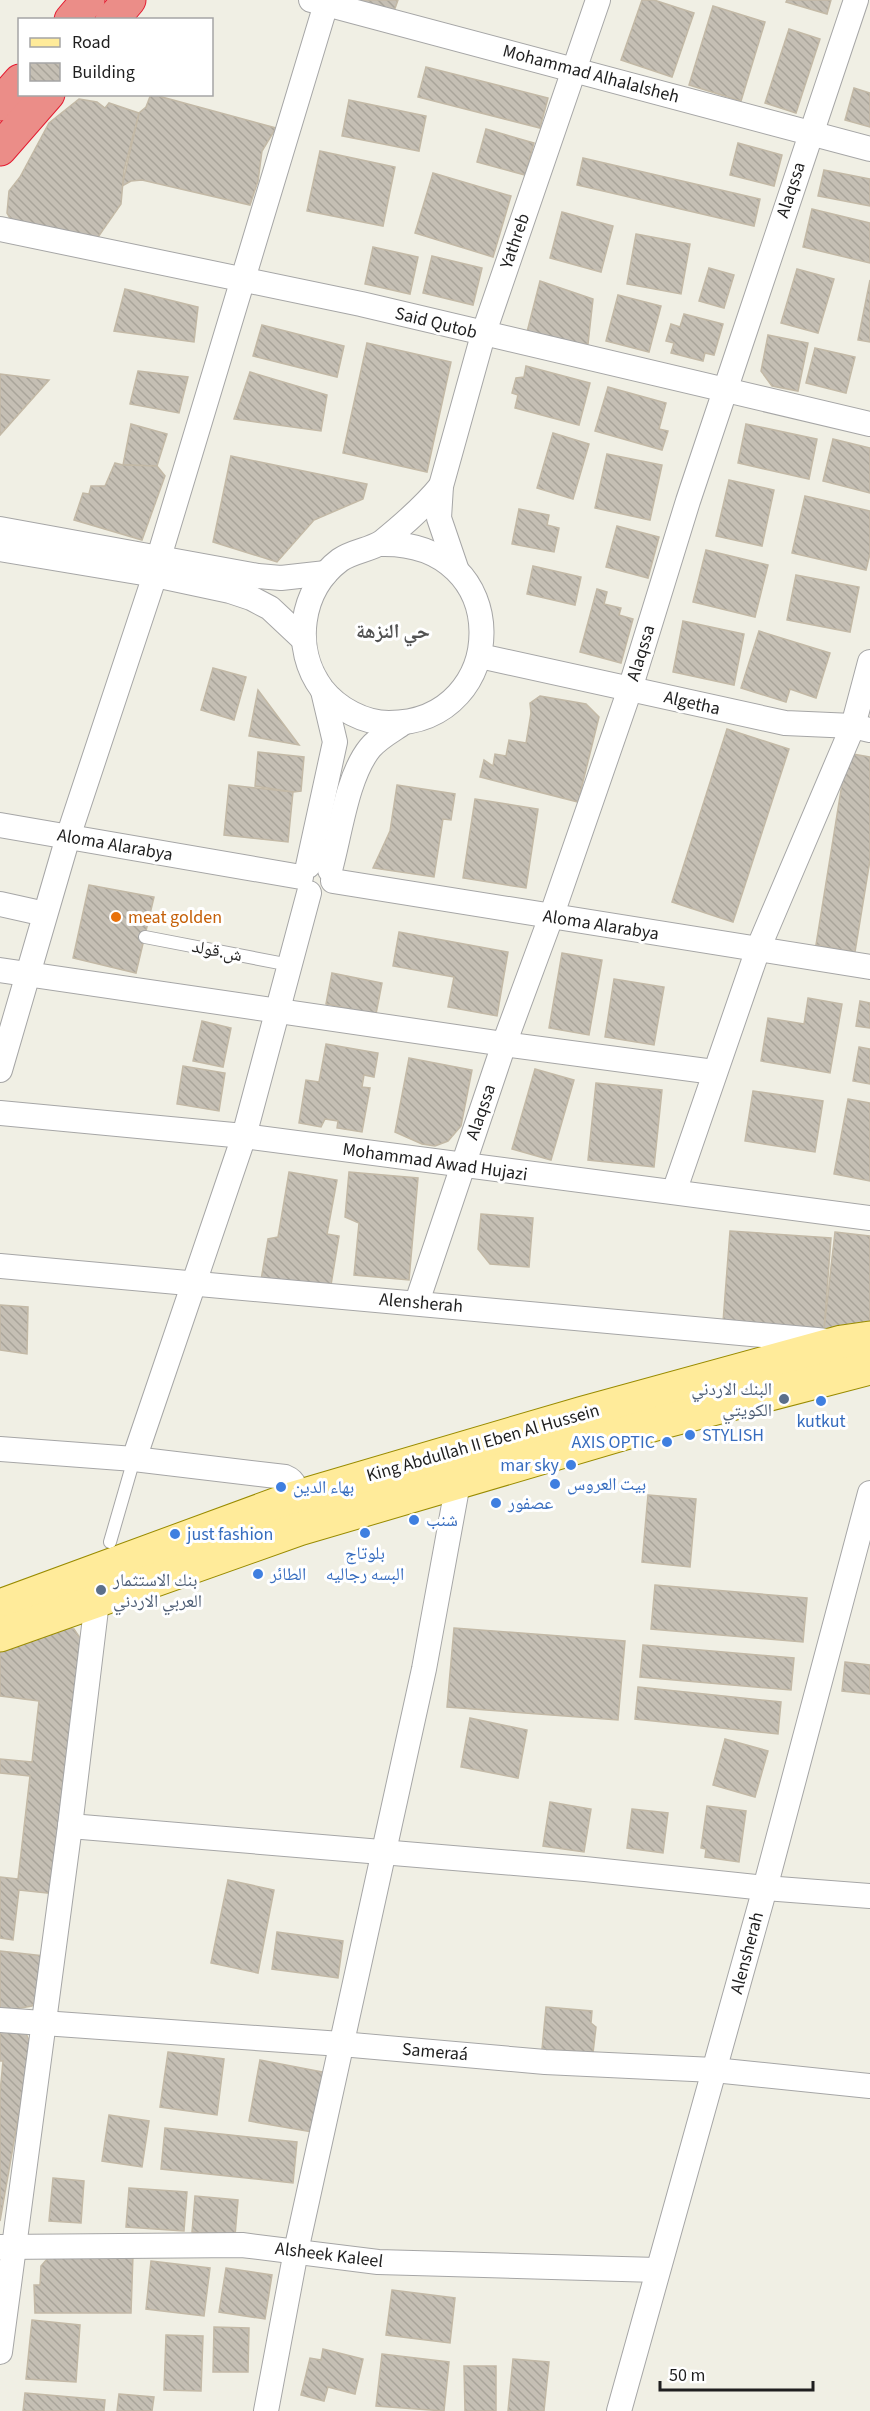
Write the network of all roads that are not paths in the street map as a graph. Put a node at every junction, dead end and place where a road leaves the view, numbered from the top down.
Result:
1 (88, 0) edge
2 (129, 0) edge
3 (598, 0) edge
4 (856, 0) edge
5 (318, 2) edge
6 (73, 18) edge
7 (114, 18) edge
8 (574, 69) junction
9 (18, 83) edge
10 (46, 96) edge
11 (0, 104) edge
12 (810, 134) junction
13 (0, 149) edge
14 (870, 150) edge
15 (0, 229) edge
16 (242, 280) junction
17 (483, 335) junction
18 (724, 390) junction
19 (870, 424) edge
20 (441, 486) junction
21 (0, 530) edge
22 (379, 544) junction
23 (0, 549) edge
24 (157, 566) junction
25 (456, 568) junction
26 (326, 573) junction
27 (303, 639) junction
28 (480, 656) junction
29 (870, 662) edge
30 (630, 689) junction
31 (323, 691) junction
32 (403, 723) junction
33 (861, 728) edge
34 (0, 825) edge
35 (68, 837) junction
36 (316, 877) junction
37 (0, 904) edge
38 (45, 914) junction
39 (551, 917) junction
40 (145, 937) dead end
41 (758, 949) junction
42 (290, 966) junction
43 (870, 967) edge
44 (0, 970) edge
45 (28, 973) junction
46 (278, 1010) junction
47 (504, 1044) junction
48 (0, 1070) edge
49 (714, 1072) junction
50 (0, 1113) edge
51 (244, 1136) junction
52 (463, 1166) junction
53 (674, 1192) junction
54 (870, 1218) edge
55 (0, 1266) edge
56 (194, 1282) junction
57 (417, 1302) junction
58 (856, 1340) edge
59 (870, 1368) edge
60 (0, 1449) edge
61 (134, 1460) junction
62 (458, 1483) junction
63 (870, 1493) edge
64 (294, 1498) junction
65 (110, 1542) dead end
66 (96, 1586) junction
67 (0, 1606) edge
68 (0, 1635) edge
69 (70, 1826) junction
70 (383, 1852) junction
71 (765, 1888) junction
72 (870, 1896) edge
73 (0, 2020) edge
74 (43, 2022) junction
75 (341, 2044) junction
76 (714, 2070) junction
77 (870, 2086) edge
78 (7, 2247) edge
79 (296, 2252) junction
80 (657, 2270) junction
81 (0, 2352) edge
82 (266, 2411) edge
83 (619, 2411) edge

1 - 6 highway
2 - 7 highway
3 - 8 street, Yathreb
4 - 12 street, Alaqssa
5 - 8 street, Mohammad Alhalalsheh
5 - 16 street
8 - 12 street, Mohammad Alhalalsheh
8 - 17 street, Yathreb
9 - 11 highway
10 - 13 highway
12 - 14 street, Mohammad Alhalalsheh
12 - 18 street, Alaqssa
15 - 16 street, Said Qutob
16 - 17 street, Said Qutob
16 - 24 street
17 - 18 street, Said Qutob
17 - 20 street, Yathreb
18 - 19 street, Said Qutob
18 - 30 street, Alaqssa
20 - 22 street
20 - 25 street
21 - 24 street
22 - 25 street
22 - 26 street
23 - 24 street
24 - 26 street
24 - 27 street
24 - 35 street
25 - 28 street
26 - 27 street
27 - 31 street
28 - 30 street, Algetha
28 - 32 street
29 - 33 street
30 - 33 street, Algetha
30 - 39 street, Alaqssa
31 - 32 street
31 - 36 street
32 - 36 street
33 - 41 street
34 - 35 street, Aloma Alarabya
35 - 36 street, Aloma Alarabya
35 - 38 street
36 - 39 street, Aloma Alarabya
36 - 42 street
37 - 38 street
38 - 45 street
39 - 41 street, Aloma Alarabya
39 - 47 street, Alaqssa
40 - 42 lane, ش.قولد
41 - 43 street, Aloma Alarabya
41 - 49 street
42 - 46 street
44 - 45 street
45 - 46 street
45 - 48 street
46 - 47 street
46 - 51 street
47 - 49 street
47 - 52 street, Alaqssa
49 - 53 street
50 - 51 street, Mohammad Awad Hujazi
51 - 52 street, Mohammad Awad Hujazi
51 - 56 street
52 - 53 street, Mohammad Awad Hujazi
52 - 57 street, Alaqssa
53 - 54 street, Mohammad Awad Hujazi
55 - 56 street, Alensherah
56 - 57 street, Alensherah
56 - 61 street
57 - 58 street, Alensherah
58 - 64 main road, King Abdullah II Eben Al Hussein
59 - 62 main road, King Abdullah II Eben Al Hussein
60 - 61 street
61 - 64 street
61 - 65 lane
62 - 66 main road, King Abdullah II Eben Al Hussein
62 - 70 street
63 - 71 street, Alensherah
64 - 66 main road, King Abdullah II Eben Al Hussein
66 - 67 main road, King Abdullah II Eben Al Hussein
66 - 68 main road, King Abdullah II Eben Al Hussein
66 - 69 street
69 - 70 street
69 - 74 street
70 - 71 street
70 - 75 street
71 - 72 street
71 - 76 street, Alensherah
73 - 74 street, Sameraá
74 - 75 street, Sameraá
74 - 78 street
75 - 76 street, Sameraá
75 - 79 street
76 - 77 street, Sameraá
76 - 80 street, Alensherah
78 - 79 street, Alsheek Kaleel
78 - 81 street
79 - 80 street, Alsheek Kaleel
79 - 82 street
80 - 83 street, Alensherah

